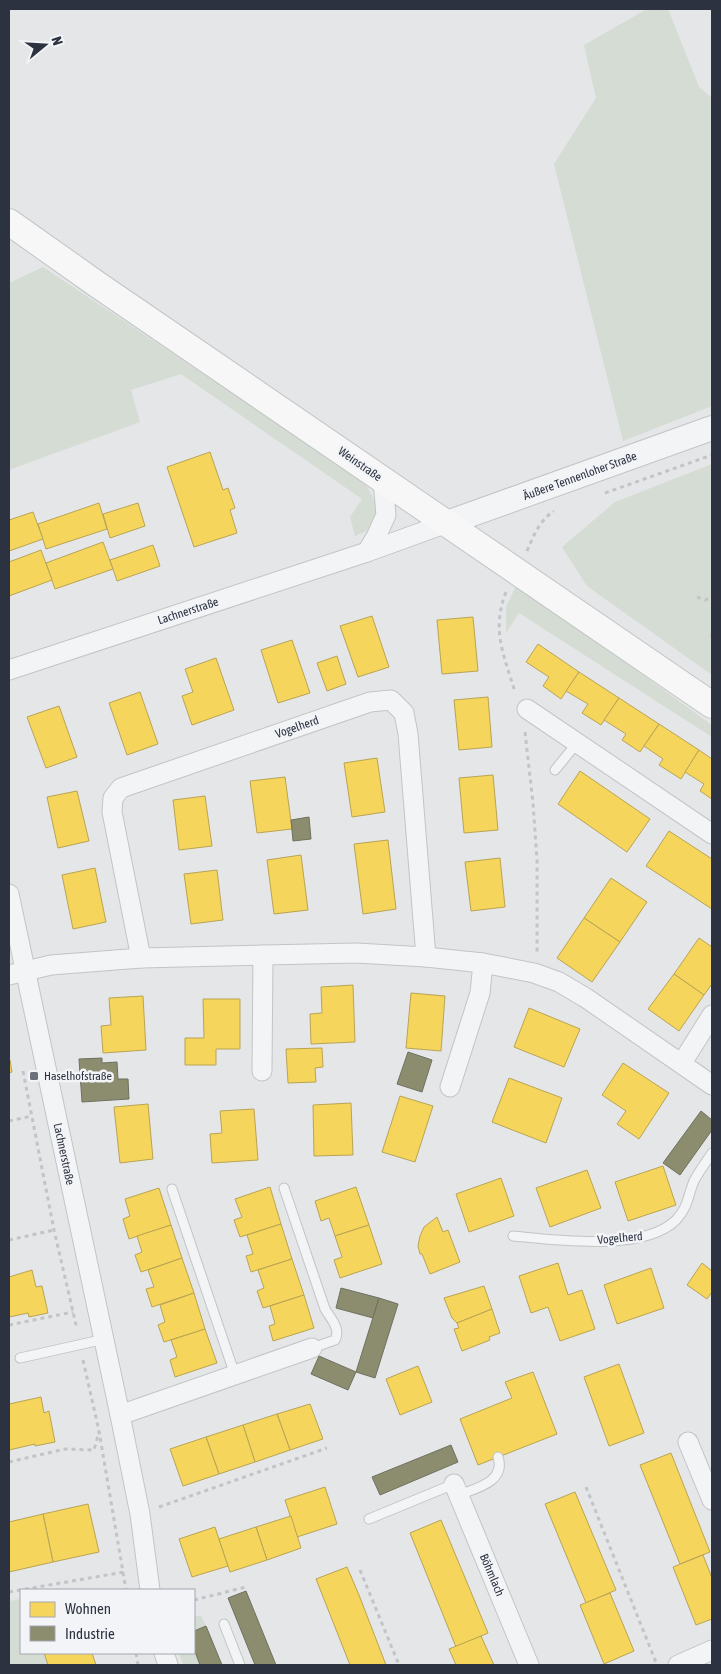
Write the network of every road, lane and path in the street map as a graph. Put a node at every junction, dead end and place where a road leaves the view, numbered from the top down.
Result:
1 (9, 222) edge
2 (712, 428) edge
3 (712, 455) edge
4 (383, 481) junction
5 (600, 495) dead end
6 (554, 511) dead end
7 (447, 523) junction
8 (367, 552) junction
9 (517, 572) junction
10 (712, 597) edge
11 (697, 598) dead end
12 (712, 633) edge
13 (712, 640) edge
14 (9, 670) edge
15 (515, 694) dead end
16 (712, 705) edge
17 (527, 709) dead end
18 (524, 728) dead end
19 (577, 743) junction
20 (555, 770) dead end
21 (712, 834) edge
22 (9, 894) edge
23 (263, 955) junction
24 (426, 957) junction
25 (141, 958) junction
26 (483, 963) junction
27 (17, 972) edge
28 (534, 973) junction
29 (712, 1015) edge
30 (682, 1063) junction
31 (23, 1069) dead end
32 (262, 1071) dead end
33 (712, 1085) edge
34 (450, 1087) dead end
35 (32, 1116) junction
36 (9, 1121) edge
37 (712, 1153) edge
38 (284, 1188) dead end
39 (172, 1189) dead end
40 (54, 1230) junction
41 (513, 1236) dead end
42 (9, 1240) edge
43 (73, 1312) junction
44 (9, 1325) edge
45 (105, 1339) junction
46 (80, 1345) junction
47 (312, 1348) joint
48 (20, 1358) dead end
49 (235, 1375) junction
50 (120, 1415) junction
51 (99, 1431) junction
52 (688, 1442) dead end
53 (327, 1448) dead end
54 (498, 1457) dead end
55 (9, 1462) edge
56 (586, 1488) dead end
57 (456, 1490) junction
58 (712, 1500) edge
59 (140, 1514) junction
60 (369, 1519) dead end
61 (147, 1569) junction
62 (360, 1570) dead end
63 (124, 1572) junction
64 (246, 1587) dead end
65 (26, 1589) edge
66 (126, 1589) edge
67 (150, 1589) edge
68 (195, 1600) edge
69 (224, 1624) dead end
70 (712, 1650) edge
71 (240, 1665) edge
72 (399, 1665) edge
73 (529, 1665) edge
74 (658, 1665) edge
75 (678, 1665) edge

1 - 4 main road, Weinstraße
2 - 7 street, Äußere Tennenloher Straße
3 - 5 path
4 - 7 main road, Weinstraße
4 - 8 street
6 - 9 path
7 - 8 street, Lachnerstraße
7 - 9 main road, Weinstraße
8 - 14 street, Lachnerstraße
9 - 15 path
9 - 16 main road, Weinstraße
10 - 11 path
12 - 13 path
17 - 19 street
18 - 28 path
19 - 20 lane
19 - 21 street
22 - 27 street, Lachnerstraße
23 - 24 street
23 - 25 street
23 - 32 street
24 - 25 street, Vogelherd
24 - 26 street
25 - 27 street
26 - 28 street
26 - 34 street
27 - 45 street, Lachnerstraße
28 - 30 street
29 - 30 street
30 - 33 street
31 - 35 path
35 - 36 path
35 - 40 path
37 - 41 lane, Vogelherd
38 - 47 lane
39 - 49 lane
40 - 42 path
40 - 43 path
43 - 44 path
43 - 46 path
45 - 46 lane
45 - 50 street, Lachnerstraße
46 - 48 lane
46 - 51 path
47 - 49 street
49 - 50 street
50 - 51 path
50 - 59 street, Lachnerstraße
51 - 55 path
51 - 63 path
52 - 58 street
53 - 59 path
54 - 57 lane
56 - 74 path
57 - 60 lane
57 - 73 street, Böhmlach
59 - 61 street, Lachnerstraße
61 - 63 path
61 - 67 street, Lachnerstraße
62 - 72 path
63 - 65 path
63 - 66 path
64 - 68 path
69 - 71 lane
70 - 75 street

